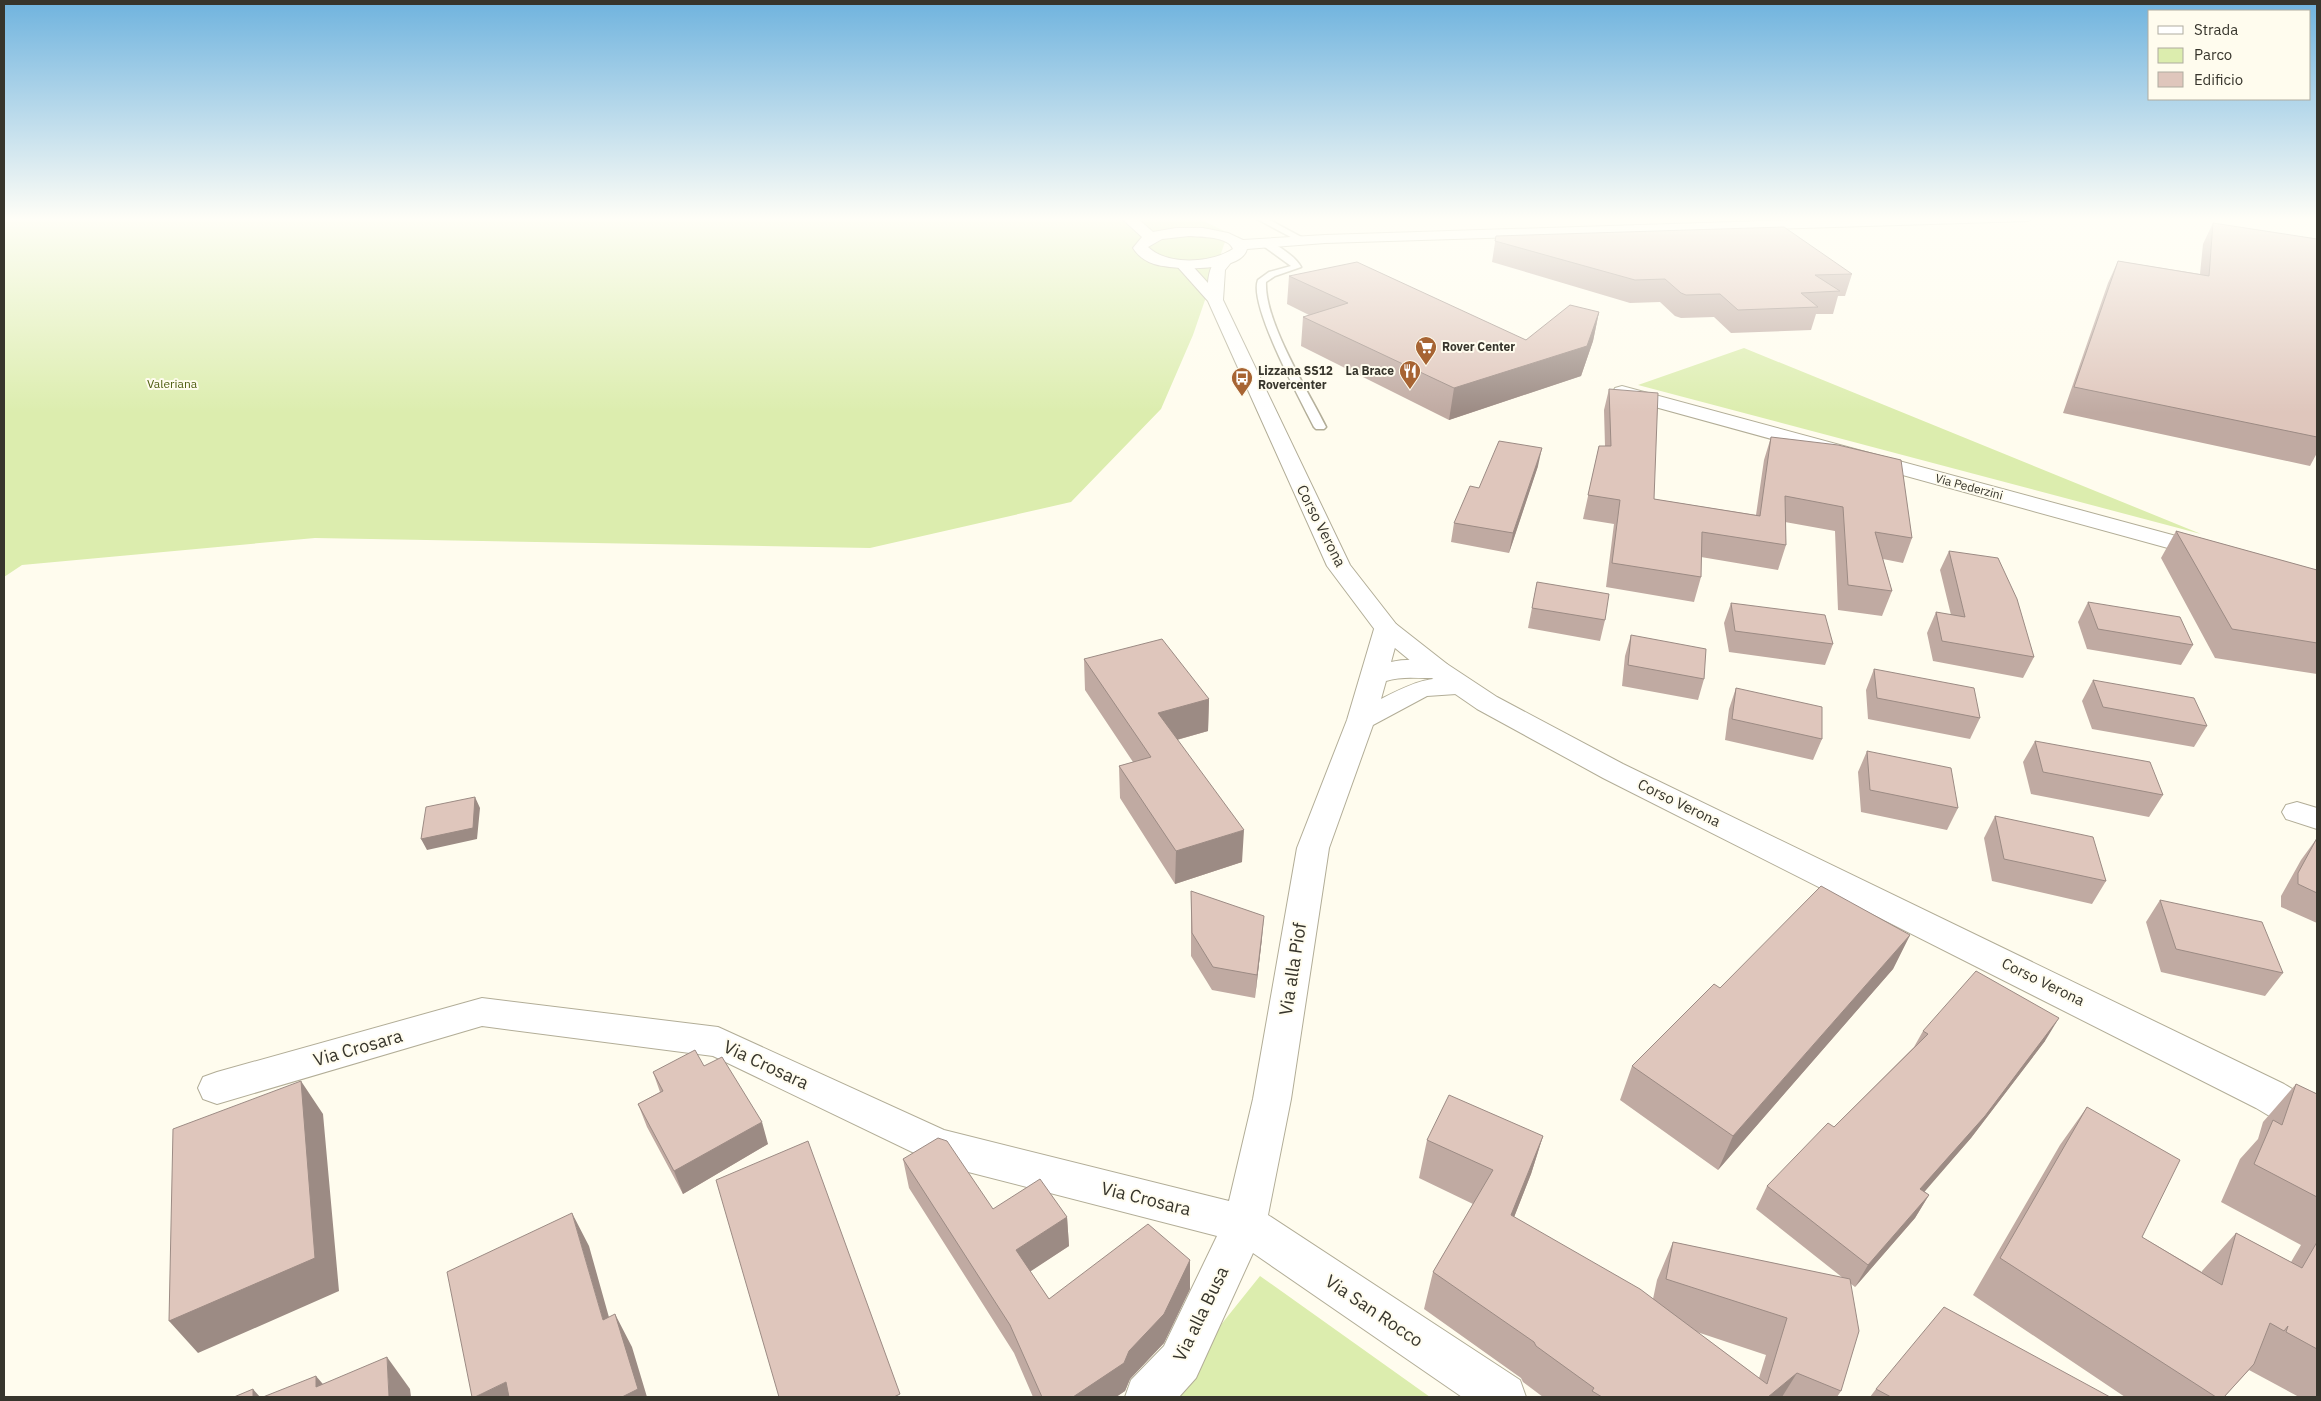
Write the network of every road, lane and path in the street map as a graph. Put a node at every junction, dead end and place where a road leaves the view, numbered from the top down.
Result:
1 (1199, 282) edge
2 (1216, 282) edge
3 (1262, 282) edge
4 (1215, 300) junction
5 (1620, 391) edge
6 (1320, 427) dead end
7 (2223, 556) edge
8 (1387, 629) junction
9 (1374, 676) junction
10 (1440, 682) junction
11 (1362, 720) junction
12 (217, 1088) dead end
13 (2317, 1124) edge
14 (1245, 1224) junction
15 (1148, 1397) edge
16 (1503, 1397) edge

1 - 4 main road
2 - 4 main road
3 - 6 lane
4 - 8 main road, Corso Verona
5 - 7 main road, Via Pederzini
8 - 9 main road, Via alla Piof
8 - 10 main road, Corso Verona
9 - 10 main road
9 - 11 main road, Via alla Piof
10 - 11 main road
10 - 13 main road, Corso Verona
11 - 14 main road, Via alla Piof
12 - 14 main road, Via Crosara
14 - 15 main road, Via alla Busa
14 - 16 main road, Via San Rocco

